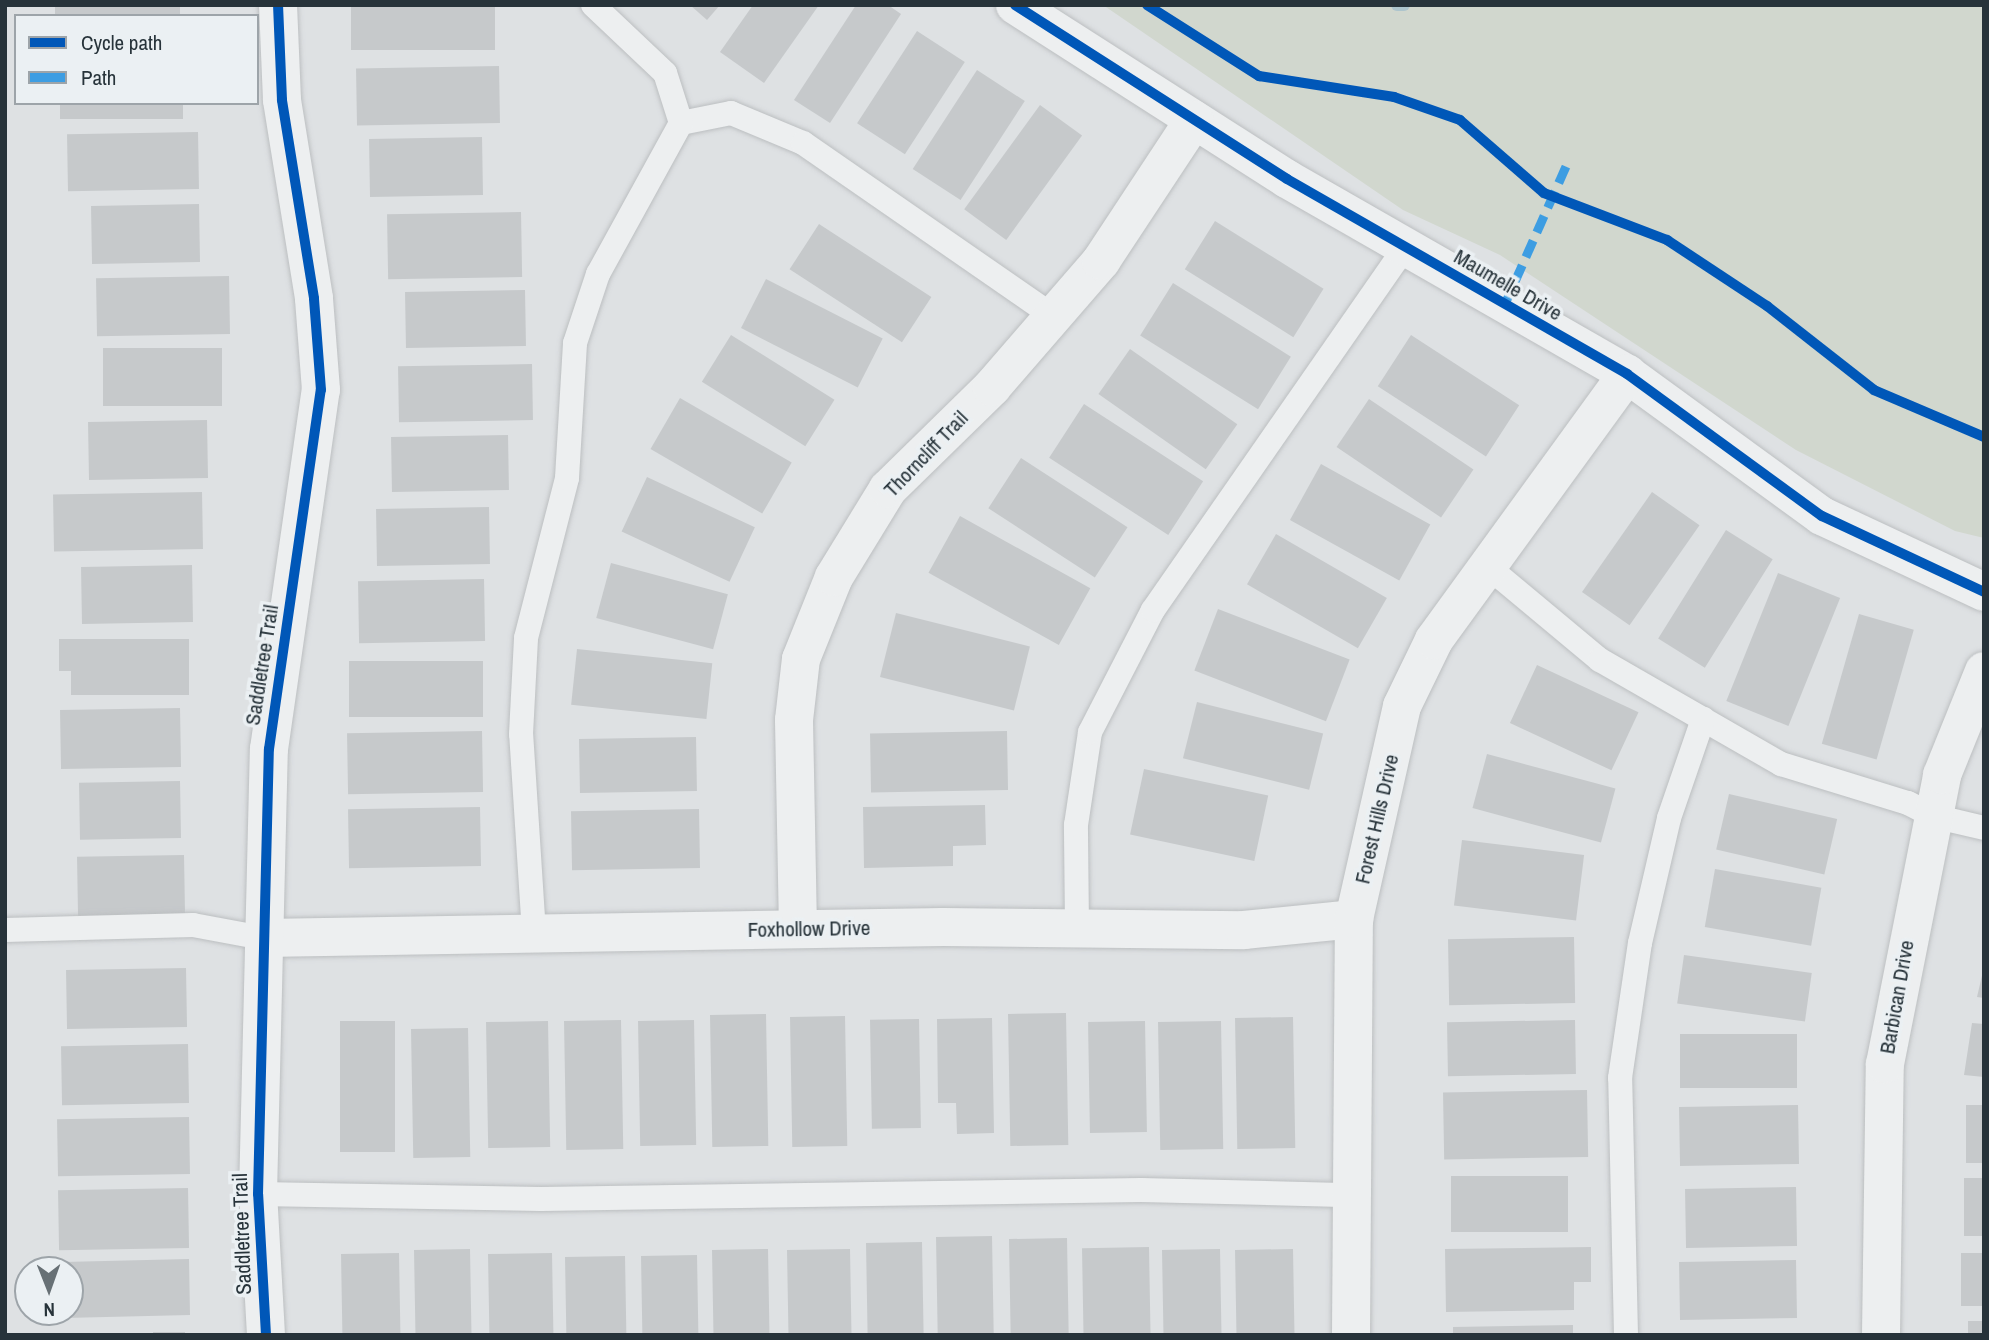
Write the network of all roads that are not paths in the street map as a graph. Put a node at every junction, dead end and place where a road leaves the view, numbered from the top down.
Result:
1 (278, 5) edge
2 (593, 5) edge
3 (1015, 5) edge
4 (1194, 120) junction
5 (681, 124) junction
6 (1405, 248) junction
7 (1054, 317) junction
8 (1627, 374) junction
9 (1487, 566) junction
10 (1984, 592) edge
11 (1984, 671) edge
12 (1703, 719) junction
13 (1933, 816) junction
14 (1984, 828) edge
15 (1354, 919) junction
16 (1077, 928) junction
17 (798, 929) junction
18 (5, 930) edge
19 (534, 933) junction
20 (263, 938) junction
21 (258, 1194) junction
22 (1352, 1195) junction
23 (265, 1335) edge
24 (1351, 1335) edge
25 (1626, 1335) edge
26 (1881, 1335) edge

1 - 20 street, Saddletree Trail
2 - 5 lane
3 - 4 street, Maumelle Drive
4 - 6 street, Maumelle Drive
4 - 7 street, Thorncliff Trail
5 - 7 lane
5 - 19 lane
6 - 8 street, Maumelle Drive
6 - 16 lane
7 - 17 street, Thorncliff Trail
8 - 9 street, Forest Hills Drive
8 - 10 street, Maumelle Drive
9 - 12 lane
9 - 15 street, Forest Hills Drive
11 - 13 street, Barbican Drive
12 - 13 lane
12 - 25 lane
13 - 14 lane
13 - 26 street, Barbican Drive
15 - 16 street, Foxhollow Drive
15 - 22 street, Forest Hills Drive
16 - 17 street, Foxhollow Drive
17 - 19 street, Foxhollow Drive
18 - 20 lane
19 - 20 street, Foxhollow Drive
20 - 21 street, Saddletree Trail
21 - 22 lane
21 - 23 street, Saddletree Trail
22 - 24 street, Forest Hills Drive

